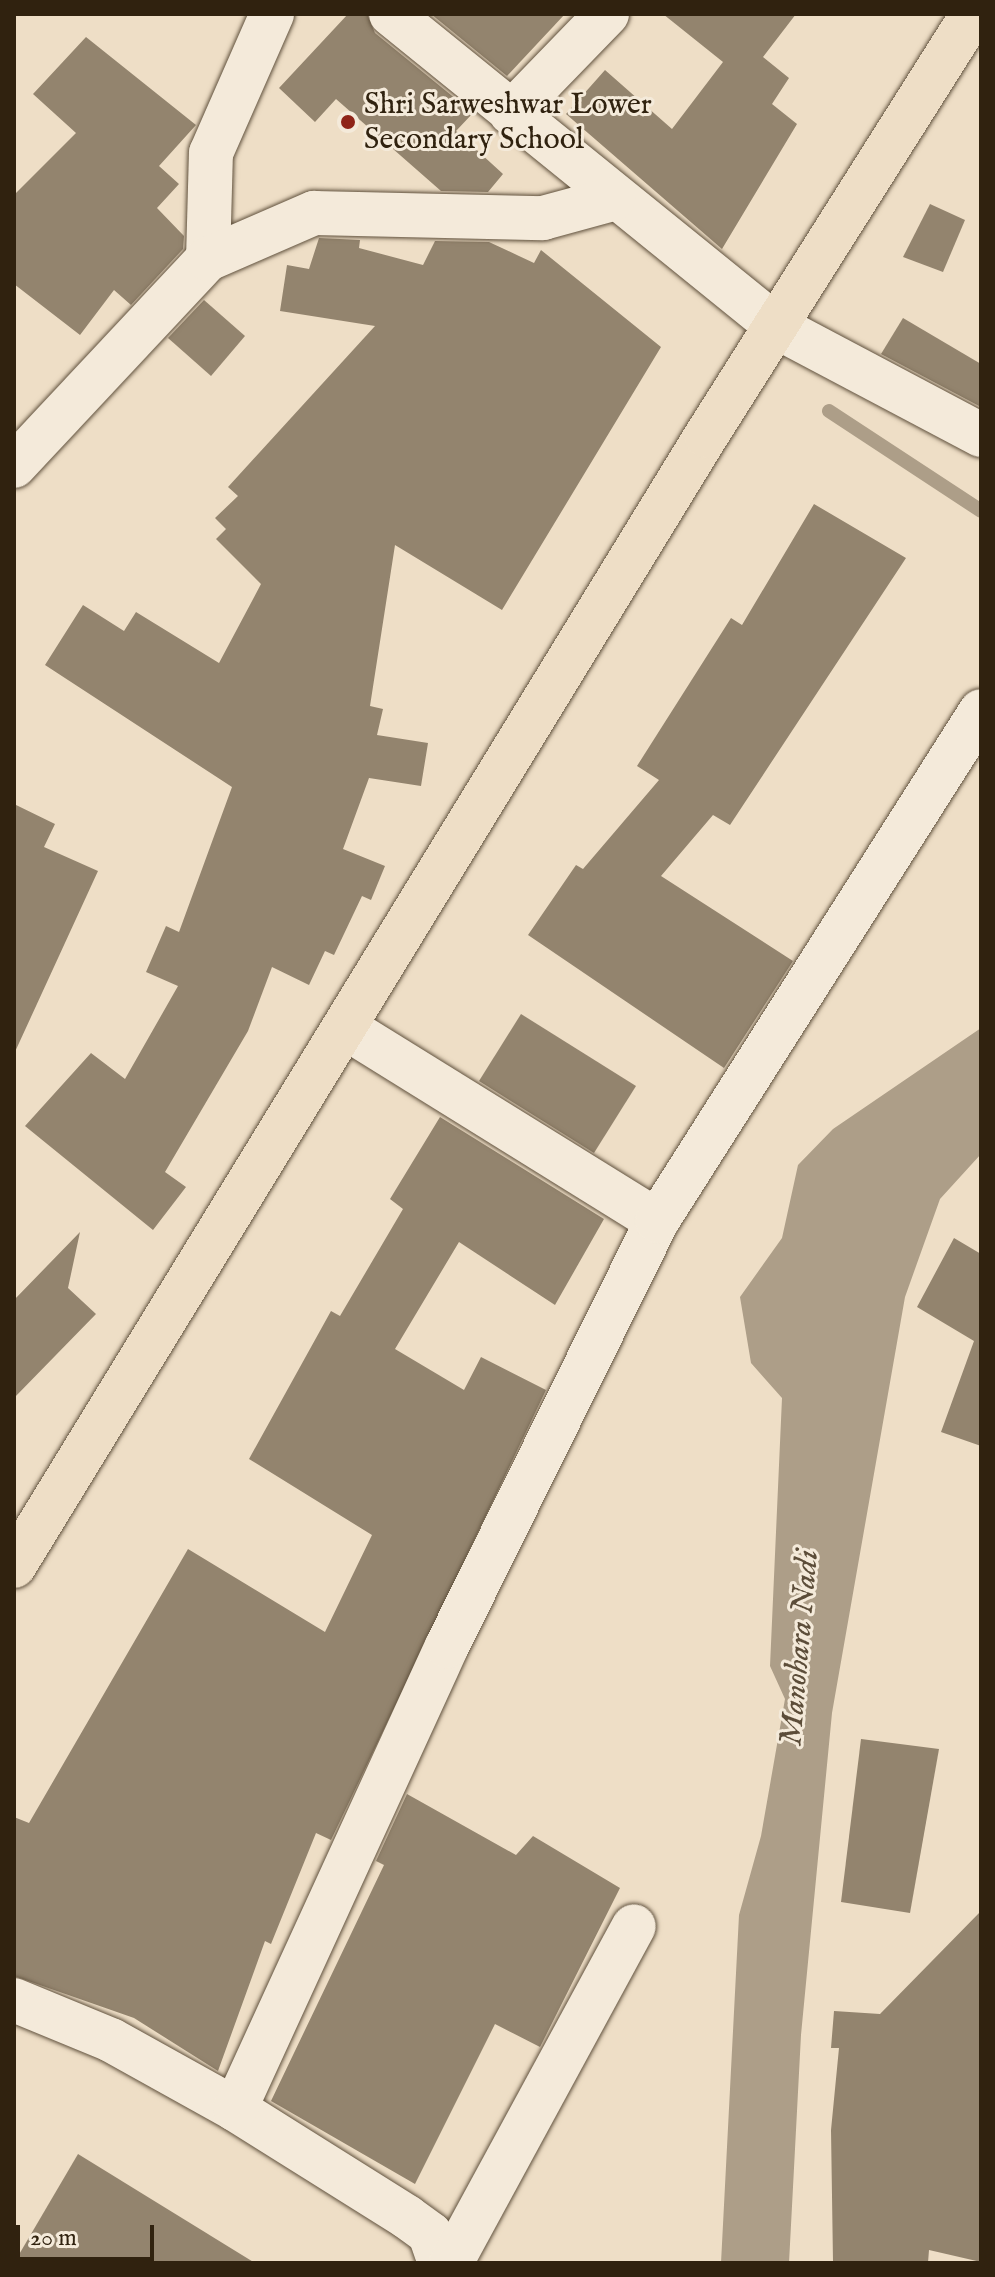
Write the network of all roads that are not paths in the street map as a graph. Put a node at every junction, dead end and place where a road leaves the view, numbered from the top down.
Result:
1 (272, 14) edge
2 (391, 14) edge
3 (607, 14) edge
4 (973, 14) edge
5 (511, 113) junction
6 (613, 199) junction
7 (208, 259) junction
8 (777, 327) junction
9 (981, 435) edge
10 (14, 466) edge
11 (981, 711) edge
12 (346, 1028) junction
13 (657, 1221) junction
14 (14, 1566) edge
15 (634, 1926) dead end
16 (14, 2000) edge
17 (235, 2109) junction
18 (440, 2263) edge
19 (451, 2263) edge

1 - 7 street
2 - 5 street
3 - 5 street
4 - 8 main road
5 - 6 street
6 - 7 street
6 - 8 street
7 - 10 street
8 - 9 street
8 - 12 main road
11 - 13 street
12 - 13 street
12 - 14 main road
13 - 17 street
15 - 19 street
16 - 17 street
17 - 18 street

